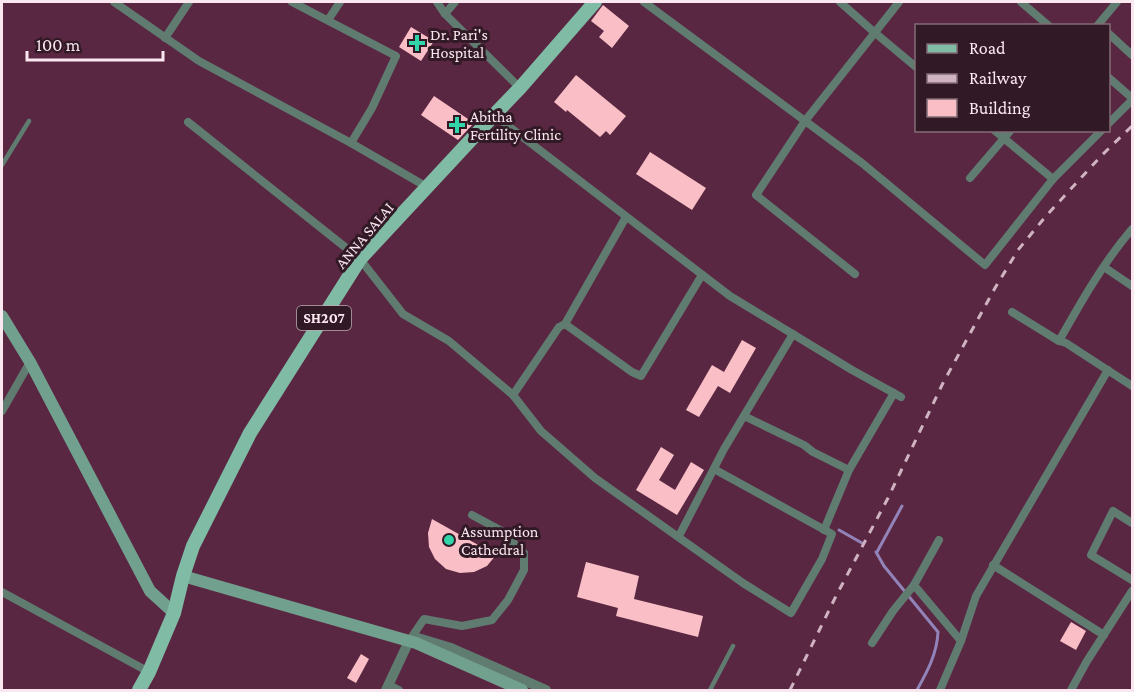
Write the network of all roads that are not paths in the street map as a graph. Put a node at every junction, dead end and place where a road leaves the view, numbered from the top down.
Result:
1 (114, 2) edge
2 (189, 2) edge
3 (292, 2) edge
4 (340, 2) edge
5 (437, 2) edge
6 (455, 2) edge
7 (595, 2) edge
8 (644, 2) edge
9 (840, 2) edge
10 (899, 2) edge
11 (1021, 2) edge
12 (1117, 2) edge
13 (445, 14) junction
14 (328, 20) junction
15 (1047, 24) edge
16 (1099, 24) edge
17 (874, 32) junction
18 (1110, 35) edge
19 (165, 38) junction
20 (1132, 55) edge
21 (915, 66) edge
22 (1110, 79) edge
23 (520, 88) junction
24 (1132, 99) edge
25 (494, 114) junction
26 (28, 122) dead end
27 (188, 122) dead end
28 (806, 122) junction
29 (1110, 122) edge
30 (996, 132) edge
31 (1009, 132) edge
32 (1100, 132) edge
33 (1004, 139) junction
34 (351, 143) junction
35 (2, 165) edge
36 (970, 178) dead end
37 (1053, 179) junction
38 (427, 187) junction
39 (626, 217) junction
40 (1132, 229) edge
41 (360, 260) junction
42 (1104, 267) junction
43 (855, 274) dead end
44 (702, 275) junction
45 (1132, 286) edge
46 (1012, 312) dead end
47 (2, 316) edge
48 (565, 324) junction
49 (793, 334) junction
50 (1059, 341) junction
51 (30, 362) junction
52 (1108, 370) junction
53 (1132, 386) edge
54 (513, 395) junction
55 (2, 411) edge
56 (744, 416) junction
57 (714, 469) junction
58 (849, 470) junction
59 (472, 515) dead end
60 (1132, 523) edge
61 (824, 530) junction
62 (679, 536) junction
63 (939, 540) dead end
64 (993, 565) junction
65 (183, 576) junction
66 (1132, 580) edge
67 (914, 585) junction
68 (1132, 591) edge
69 (2, 592) edge
70 (174, 613) junction
71 (1104, 635) junction
72 (409, 641) junction
73 (961, 641) junction
74 (872, 643) dead end
75 (733, 646) dead end
76 (149, 672) junction
77 (391, 689) edge
78 (139, 690) edge
79 (522, 690) edge
80 (546, 690) edge
81 (710, 690) edge
82 (940, 690) edge
83 (1071, 690) edge

1 - 19 street
2 - 19 street
3 - 14 street
4 - 14 street
5 - 13 street
6 - 13 street
7 - 23 main road, ANNA SALAI / SH207
8 - 28 street
9 - 17 street
10 - 17 street
11 - 15 street
12 - 16 street
13 - 23 street
14 - 34 street
17 - 21 street
17 - 28 street
18 - 20 street
19 - 34 street
22 - 24 street
23 - 25 main road, ANNA SALAI / SH207
24 - 29 street
25 - 38 main road, ANNA SALAI / SH207
25 - 39 street
26 - 35 lane
27 - 41 street
28 - 37 street
28 - 43 street
30 - 33 street
31 - 33 street
32 - 37 street
33 - 36 street
33 - 37 street
34 - 38 street
38 - 41 main road, ANNA SALAI / SH207
39 - 44 street
39 - 48 street
40 - 42 street
41 - 54 street
41 - 65 main road, ANNA SALAI / SH207
42 - 45 street
42 - 50 street
44 - 48 street
44 - 49 street
46 - 50 street
47 - 51 main road
48 - 54 street
49 - 56 street
49 - 58 street
50 - 52 street
51 - 55 street
51 - 70 main road
52 - 53 street
52 - 64 street
54 - 62 street
56 - 57 street
56 - 58 street
57 - 61 street
57 - 62 street
58 - 61 street
59 - 72 street
60 - 66 street
61 - 62 street
63 - 67 street
64 - 71 street
64 - 73 street
65 - 70 main road, ANNA SALAI / SH207
65 - 72 main road
67 - 73 street
67 - 74 street
68 - 71 street
69 - 76 street
70 - 76 main road, ANNA SALAI / SH207
71 - 83 street
72 - 77 street
72 - 79 main road
72 - 80 street
73 - 82 street
75 - 81 lane
76 - 78 main road, ANNA SALAI / SH207

